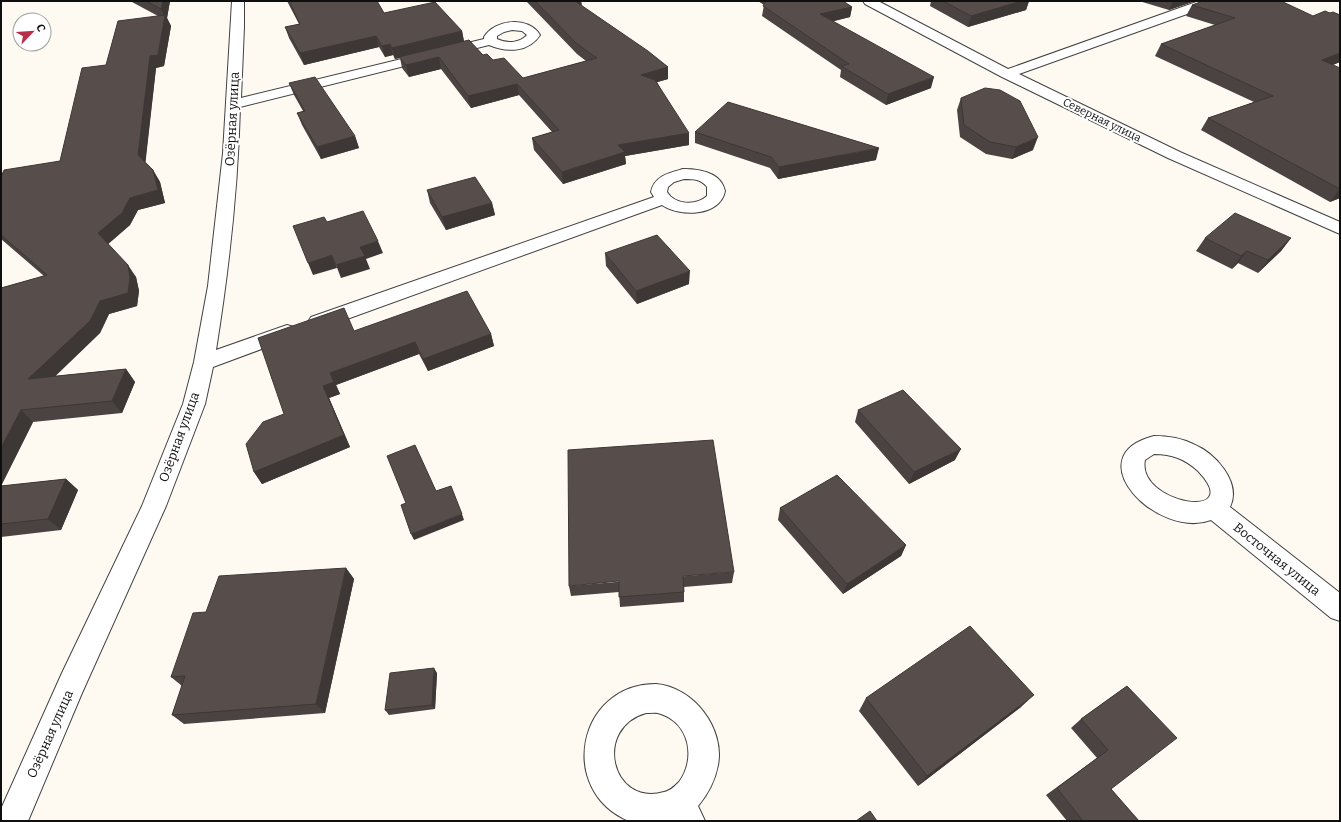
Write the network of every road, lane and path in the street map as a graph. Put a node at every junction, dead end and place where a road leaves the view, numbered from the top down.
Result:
1 (238, 1) edge
2 (869, 1) edge
3 (1211, 1) edge
4 (491, 41) dead end
5 (1007, 74) junction
6 (233, 104) junction
7 (663, 199) dead end
8 (1340, 229) edge
9 (204, 362) junction
10 (1214, 508) dead end
11 (1340, 609) edge
12 (12, 821) edge

1 - 6 street, Озёрная улица
2 - 5 street, Северная улица
3 - 5 street
4 - 6 street
5 - 8 street, Северная улица
6 - 9 street, Озёрная улица
7 - 9 street
9 - 12 street, Озёрная улица
10 - 11 street, Восточная улица

